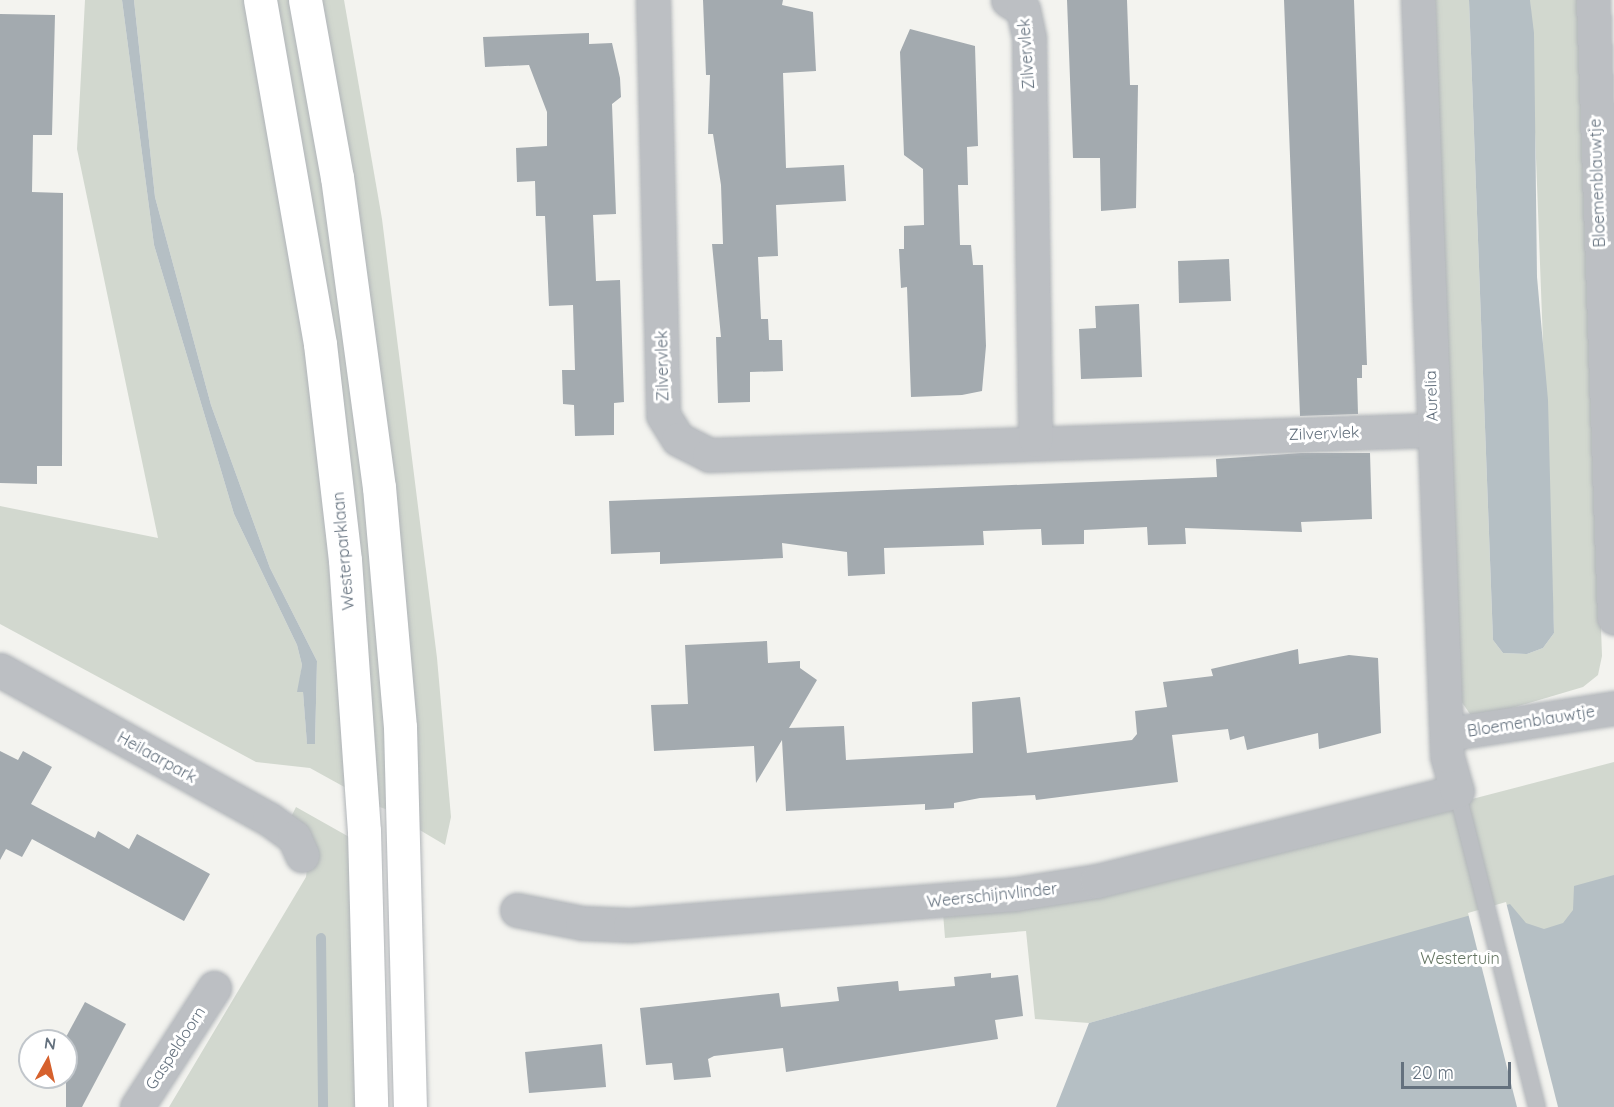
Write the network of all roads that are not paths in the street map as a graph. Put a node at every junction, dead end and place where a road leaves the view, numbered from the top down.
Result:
1 (260, 0) edge
2 (305, 0) edge
3 (653, 0) edge
4 (1008, 0) edge
5 (1418, 0) edge
6 (1593, 0) edge
7 (1432, 430) junction
8 (1035, 440) junction
9 (1610, 463) edge
10 (1614, 618) edge
11 (0, 670) edge
12 (1614, 708) edge
13 (1448, 734) junction
14 (1456, 790) junction
15 (302, 855) dead end
16 (517, 910) dead end
17 (214, 988) dead end
18 (137, 1107) edge
19 (371, 1107) edge
20 (410, 1107) edge
21 (1537, 1107) edge

1 - 19 main road, Westerparklaan
2 - 20 main road
3 - 8 street, Zilvervlek
4 - 8 street, Zilvervlek
5 - 7 street, Aurelia
6 - 9 street, Bloemenblauwtje
7 - 8 street, Zilvervlek
7 - 13 street, Aurelia
9 - 10 street, Bloemenblauwtje
11 - 15 street, Heilaarpark
12 - 13 street, Bloemenblauwtje
13 - 14 street, Aurelia
14 - 16 street, Weerschijnvlinder
14 - 21 lane
17 - 18 street, Gaspeldoorn

